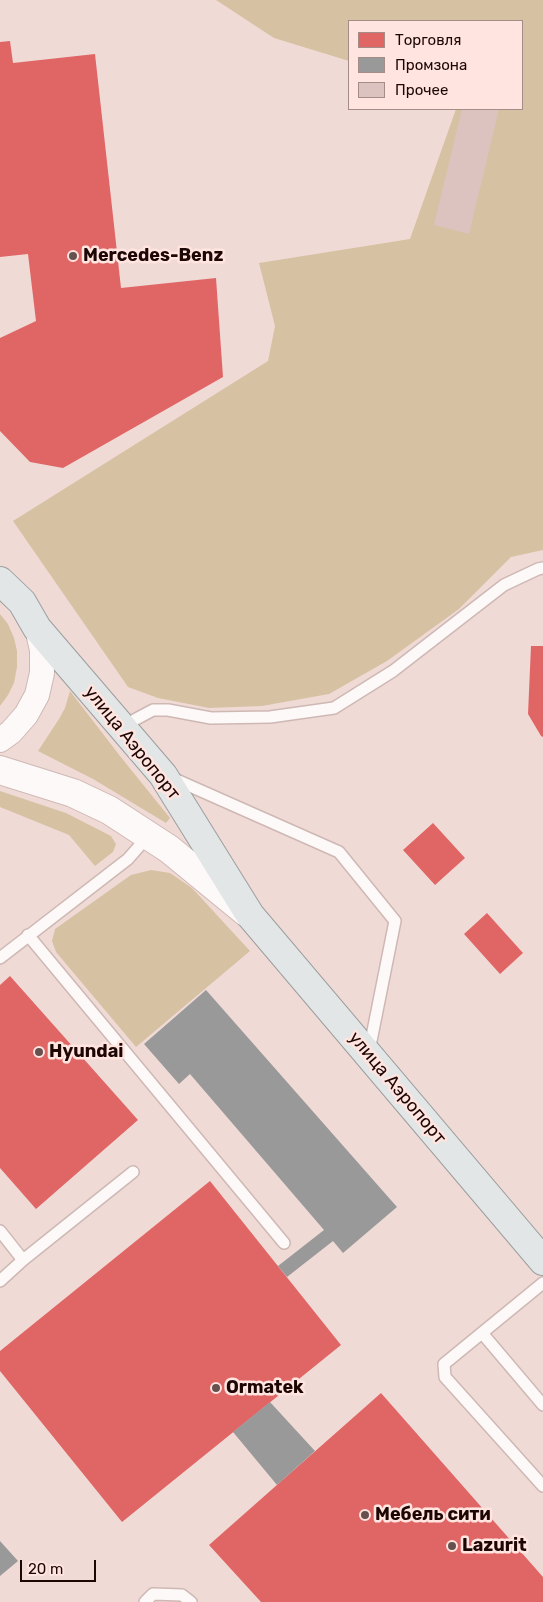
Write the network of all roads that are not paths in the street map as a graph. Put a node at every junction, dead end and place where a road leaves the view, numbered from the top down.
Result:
1 (543, 568) edge
2 (0, 581) edge
3 (37, 628) junction
4 (123, 726) junction
5 (0, 740) edge
6 (0, 770) edge
7 (163, 774) junction
8 (149, 835) junction
9 (250, 915) junction
10 (28, 935) junction
11 (0, 958) edge
12 (368, 1055) junction
13 (133, 1172) dead end
14 (0, 1231) edge
15 (284, 1243) dead end
16 (23, 1260) junction
17 (543, 1261) edge
18 (0, 1281) edge
19 (543, 1283) edge
20 (482, 1334) junction
21 (543, 1405) edge
22 (543, 1486) edge
23 (145, 1602) edge
24 (191, 1602) edge

1 - 4 lane
2 - 3 main road, улица Аэропорт
3 - 4 main road, улица Аэропорт
3 - 5 street, улица Аэропорт
4 - 7 main road, улица Аэропорт
6 - 8 main road, улица Аэропорт
7 - 9 main road, улица Аэропорт
7 - 12 lane
8 - 9 main road, улица Аэропорт
8 - 10 lane
9 - 12 main road, улица Аэропорт
10 - 11 lane
10 - 15 lane
12 - 17 main road, улица Аэропорт
13 - 16 lane
14 - 16 lane
16 - 18 lane
19 - 20 lane
20 - 21 lane
20 - 22 lane
23 - 24 lane

